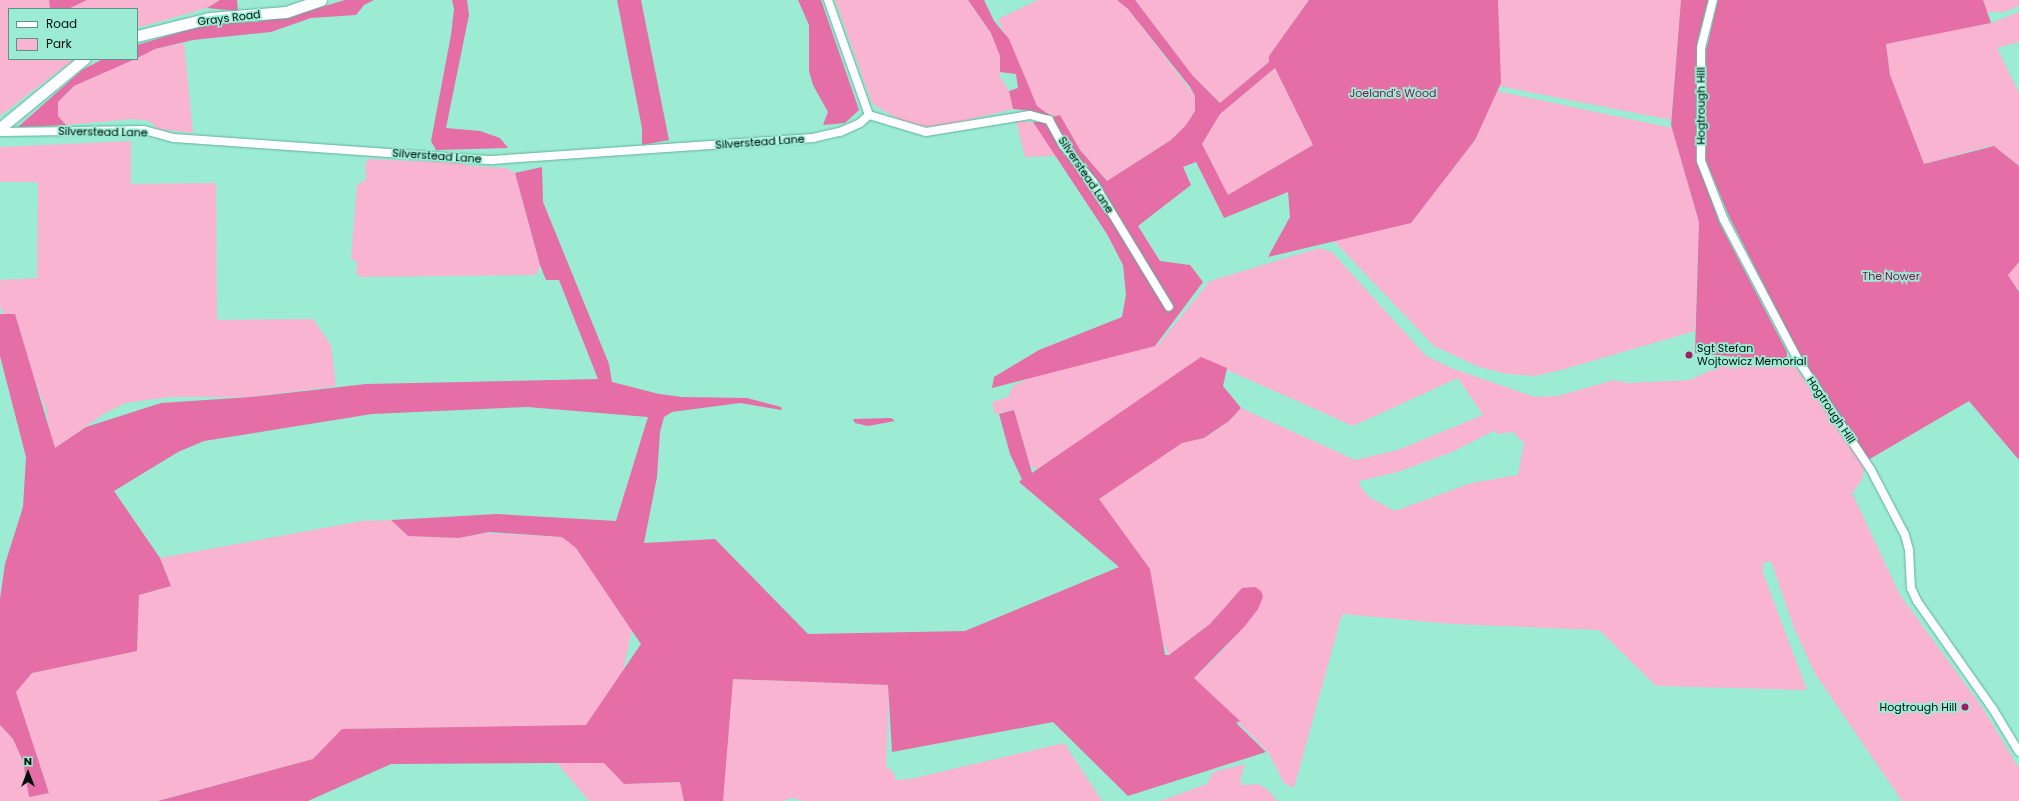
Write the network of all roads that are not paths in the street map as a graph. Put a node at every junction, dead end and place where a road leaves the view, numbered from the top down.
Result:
1 (321, 0) edge
2 (828, 0) edge
3 (1713, 0) edge
4 (138, 36) edge
5 (83, 60) edge
6 (869, 114) junction
7 (0, 128) edge
8 (0, 132) edge
9 (1169, 307) dead end
10 (2019, 752) edge

1 - 4 street, Grays Road
2 - 6 street
3 - 10 street, Hogtrough Hill
5 - 7 street
6 - 8 street, Silverstead Lane
6 - 9 street, Silverstead Lane

